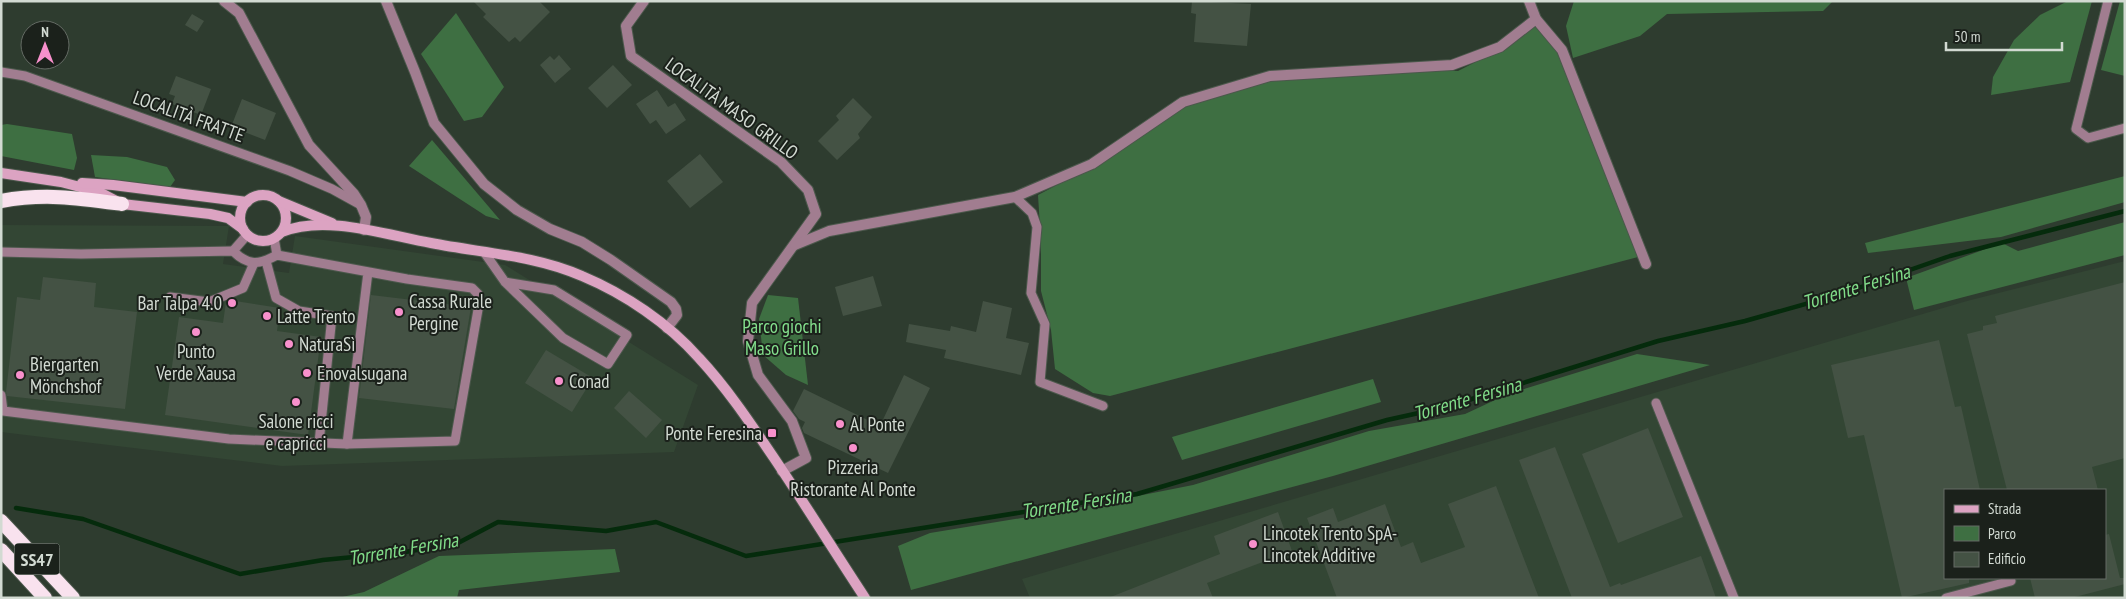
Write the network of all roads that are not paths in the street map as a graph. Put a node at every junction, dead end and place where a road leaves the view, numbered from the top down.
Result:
1 (224, 1) edge
2 (386, 1) edge
3 (644, 1) edge
4 (1529, 1) edge
5 (2108, 1) edge
6 (1536, 19) junction
7 (1, 72) edge
8 (2125, 128) edge
9 (1, 173) edge
10 (61, 182) junction
11 (1015, 197) junction
12 (1, 201) edge
13 (278, 201) junction
14 (247, 202) junction
15 (122, 204) junction
16 (361, 205) junction
17 (338, 226) junction
18 (364, 230) junction
19 (245, 232) junction
20 (278, 235) junction
21 (795, 245) junction
22 (233, 251) junction
23 (1, 252) edge
24 (484, 252) junction
25 (277, 256) junction
26 (266, 261) junction
27 (254, 263) junction
28 (1646, 264) dead end
29 (368, 272) junction
30 (505, 282) junction
31 (170, 297) dead end
32 (667, 328) junction
33 (1, 395) edge
34 (1656, 403) dead end
35 (1103, 406) dead end
36 (318, 442) junction
37 (347, 444) junction
38 (782, 471) junction
39 (1, 521) edge
40 (1, 550) edge
41 (2011, 581) dead end
42 (45, 598) edge
43 (73, 598) edge
44 (865, 598) edge
45 (1734, 598) edge
46 (1946, 598) edge

1 - 16 street
2 - 32 street
3 - 21 street, LOCALITÀ MASO GRILLO
4 - 6 street
5 - 8 lane
6 - 11 street
6 - 28 street
7 - 16 lane, LOCALITÀ FRATTE
9 - 10 main road
10 - 14 main road
10 - 15 main road
11 - 21 street
11 - 35 lane
12 - 15 highway
13 - 14 main road
13 - 17 main road
13 - 20 main road
14 - 19 main road
15 - 19 main road
16 - 18 street
17 - 18 main road
17 - 20 main road
18 - 24 main road
19 - 20 main road
19 - 22 lane
20 - 25 lane
21 - 38 street, LOCALITÀ MASO GRILLO
22 - 23 lane
22 - 27 lane
24 - 30 lane
24 - 32 main road
25 - 26 lane
25 - 29 lane
26 - 27 lane
26 - 36 lane
27 - 31 lane
29 - 37 lane
29 - 37 lane
30 - 30 lane
32 - 38 main road
33 - 36 lane
34 - 45 lane
36 - 37 lane
38 - 44 main road
39 - 43 highway, SS47
40 - 42 highway, SS47
41 - 46 lane

